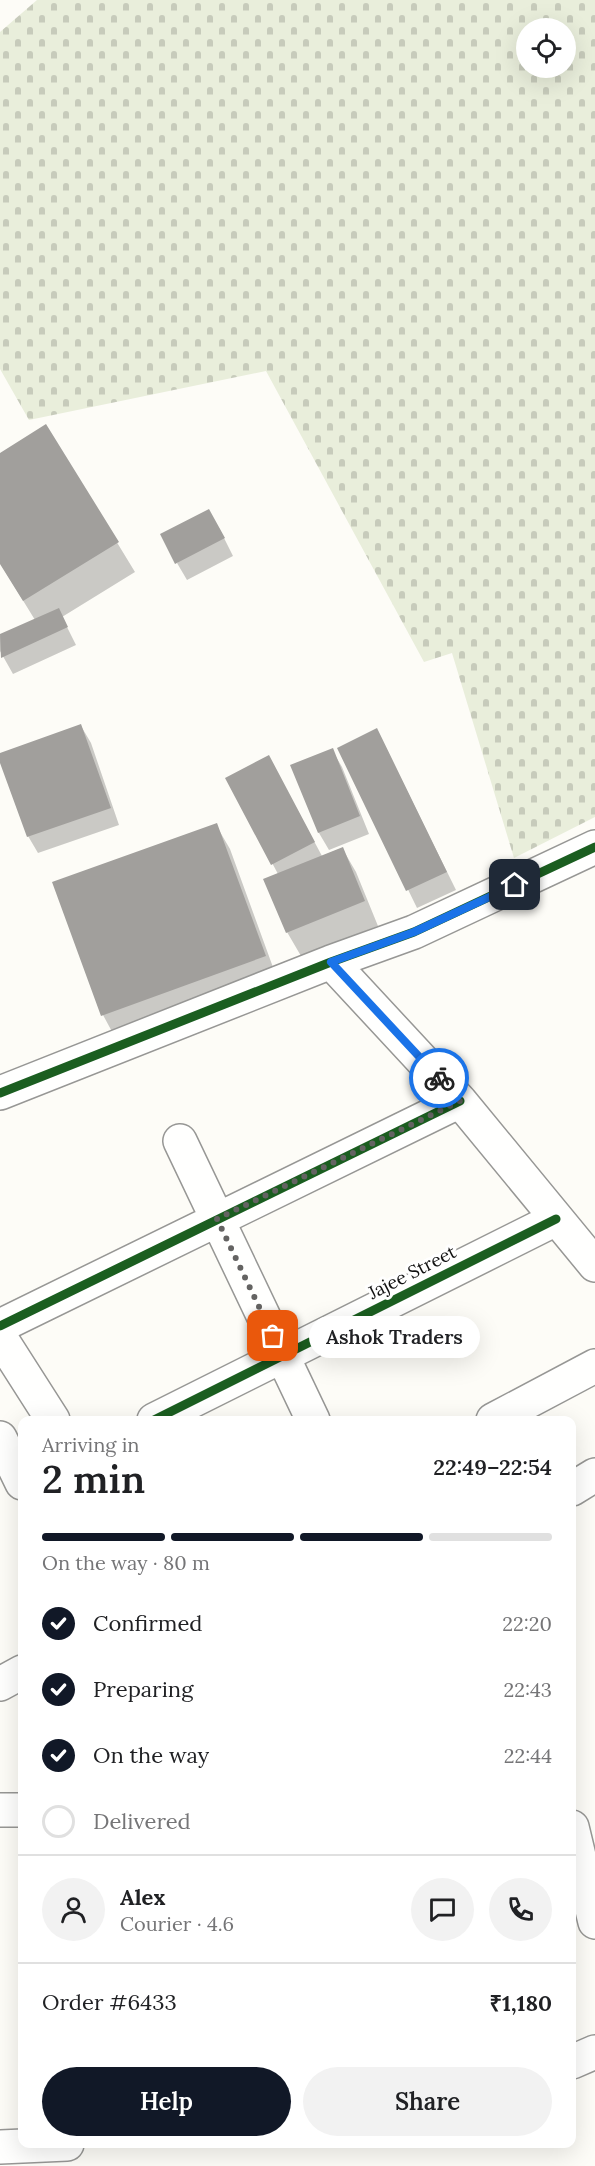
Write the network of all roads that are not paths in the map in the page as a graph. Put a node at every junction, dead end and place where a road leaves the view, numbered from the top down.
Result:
1 (595, 847) edge
2 (331, 962) junction
3 (0, 1093) edge
4 (460, 1101) junction
5 (180, 1141) dead end
6 (217, 1219) junction
7 (556, 1219) junction
8 (595, 1265) edge
9 (0, 1326) edge
10 (0, 1337) edge
11 (282, 1355) junction
12 (595, 1366) edge
13 (50, 1416) edge
14 (162, 1416) edge
15 (312, 1416) edge
16 (501, 1416) edge
17 (0, 1438) edge
18 (18, 1475) edge
19 (595, 1475) edge
20 (576, 1487) edge
21 (18, 1674) edge
22 (0, 1684) edge
23 (0, 1810) edge
24 (18, 1810) edge
25 (576, 1844) edge
26 (595, 1922) edge
27 (595, 2052) edge
28 (576, 2060) edge
29 (18, 2146) edge
30 (0, 2147) edge

1 - 2 street
2 - 3 street
2 - 4 street
4 - 6 street
4 - 7 street
5 - 6 street
6 - 9 street
6 - 11 street
7 - 8 street
7 - 11 street, Jajee Street
10 - 13 street
11 - 14 street, Jajee Street
11 - 15 street
12 - 16 street
17 - 18 street
19 - 20 street
21 - 22 street
23 - 24 street
25 - 26 street
27 - 28 street
29 - 30 street

